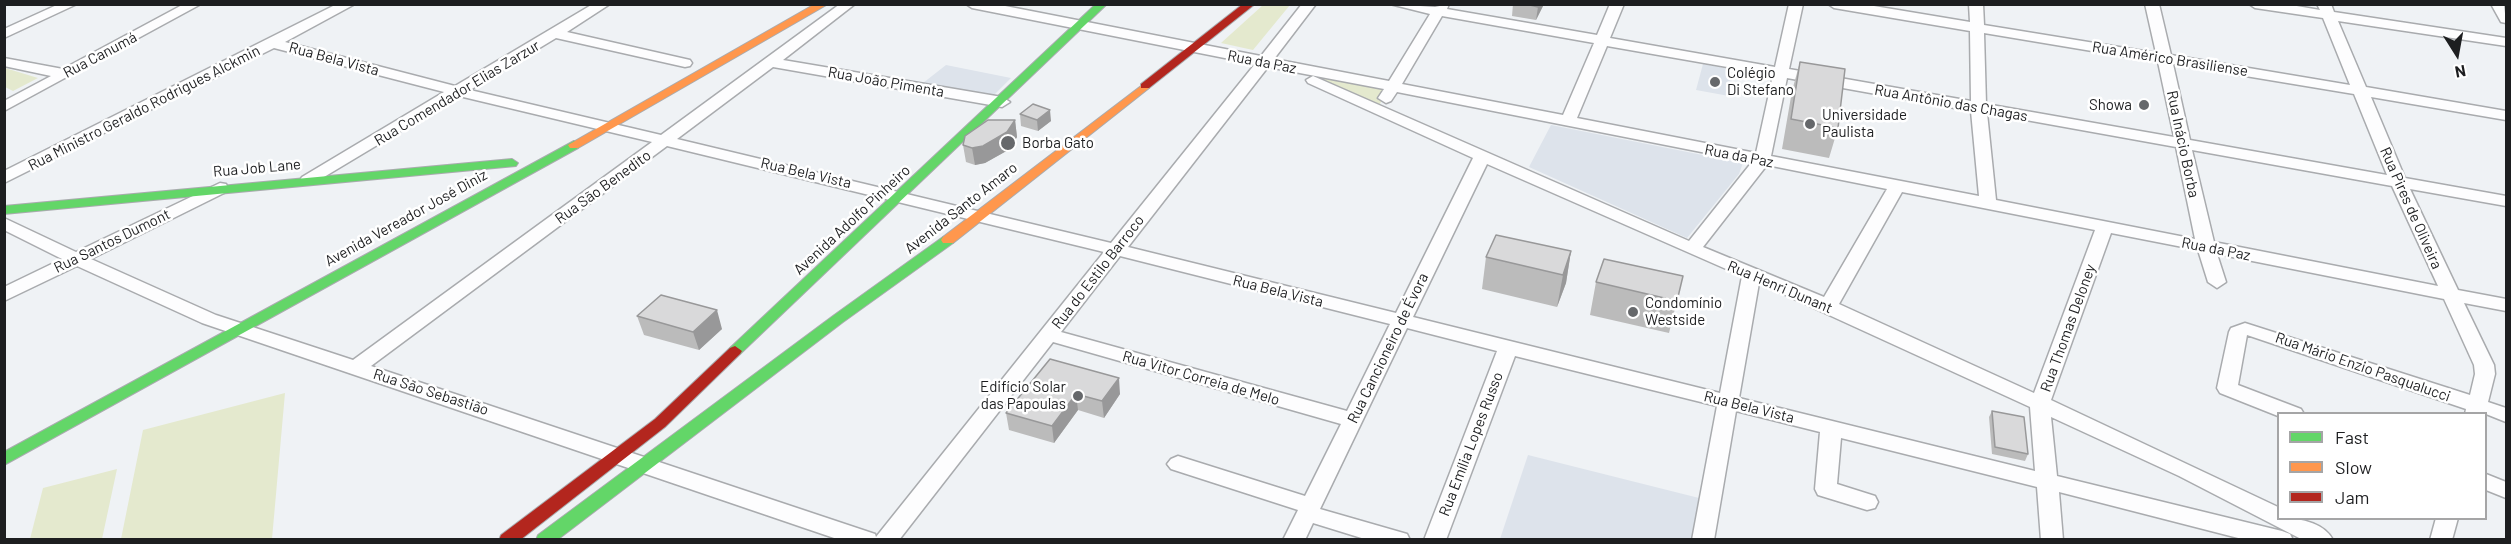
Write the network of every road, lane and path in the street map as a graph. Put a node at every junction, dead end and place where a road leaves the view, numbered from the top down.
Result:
1 (71, 4) edge
2 (195, 4) edge
3 (349, 4) edge
4 (604, 4) edge
5 (794, 4) edge
6 (823, 4) edge
7 (849, 4) edge
8 (972, 4) edge
9 (1102, 4) edge
10 (1250, 4) edge
11 (1310, 4) edge
12 (1396, 4) edge
13 (1617, 4) edge
14 (1797, 4) edge
15 (1834, 4) edge
16 (1976, 4) edge
17 (2152, 4) edge
18 (2255, 4) edge
19 (2497, 4) edge
20 (1440, 8) edge
21 (2326, 10) edge
22 (775, 15) dead end
23 (2506, 19) edge
24 (1080, 26) junction
25 (1976, 28) junction
26 (1193, 30) dead end
27 (4, 34) edge
28 (556, 34) junction
29 (1601, 41) junction
30 (2506, 42) edge
31 (273, 43) junction
32 (1174, 45) junction
33 (1196, 49) junction
34 (2164, 58) junction
35 (690, 60) joint
36 (4, 62) edge
37 (771, 62) junction
38 (1271, 63) junction
39 (65, 74) junction
40 (666, 74) dead end
41 (1783, 74) junction
42 (1390, 87) junction
43 (2359, 91) junction
44 (459, 92) junction
45 (8, 101) edge
46 (1002, 102) junction
47 (619, 103) dead end
48 (1979, 108) junction
49 (1381, 109) junction
50 (1086, 114) dead end
51 (2506, 115) edge
52 (589, 121) junction
53 (1568, 122) junction
54 (610, 126) junction
55 (668, 140) junction
56 (2183, 143) junction
57 (1482, 157) junction
58 (1762, 160) junction
59 (512, 163) junction
60 (4, 178) edge
61 (482, 179) dead end
62 (308, 180) junction
63 (2400, 182) junction
64 (1897, 186) junction
65 (220, 188) junction
66 (900, 196) junction
67 (978, 196) dead end
68 (2506, 201) edge
69 (1988, 204) junction
70 (4, 210) edge
71 (959, 211) junction
72 (977, 217) junction
73 (4, 222) edge
74 (942, 224) dead end
75 (2105, 227) junction
76 (2206, 247) junction
77 (1692, 249) junction
78 (1115, 251) junction
79 (76, 259) junction
80 (882, 270) dead end
81 (1750, 275) junction
82 (2217, 282) dead end
83 (2450, 294) junction
84 (4, 295) edge
85 (2506, 305) edge
86 (1828, 306) junction
87 (229, 321) junction
88 (832, 321) junction
89 (1401, 321) junction
90 (197, 333) dead end
91 (1050, 335) junction
92 (1508, 348) junction
93 (356, 368) junction
94 (1728, 402) junction
95 (2040, 404) junction
96 (2476, 409) edge
97 (2288, 412) edge
98 (2506, 415) edge
99 (1352, 420) junction
100 (1831, 428) junction
101 (621, 456) junction
102 (4, 459) edge
103 (646, 464) junction
104 (1178, 464) dead end
105 (2047, 482) junction
106 (2487, 482) edge
107 (2506, 490) edge
108 (1867, 502) dead end
109 (1309, 510) junction
110 (2277, 516) edge
111 (2285, 520) edge
112 (2447, 520) edge
113 (507, 540) edge
114 (544, 540) edge
115 (867, 540) edge
116 (886, 540) edge
117 (1294, 540) edge
118 (1399, 540) edge
119 (1435, 540) edge
120 (1703, 540) edge
121 (2052, 540) edge
122 (2282, 540) edge
123 (2322, 540) edge
124 (2441, 540) edge

1 - 27 street
2 - 39 street, Rua Canumá
3 - 31 street, Rua Ministro Geraldo Rodrigues Alckmin
4 - 28 street, Rua Comendador Elias Zarzur
5 - 22 main road
6 - 54 main road, Avenida Vereador José Diniz
7 - 37 street, Rua São Benedito
8 - 24 street, Rua da Paz
9 - 24 main road, Avenida Adolfo Pinheiro
10 - 33 main road, Avenida Santo Amaro
11 - 38 street, Rua do Estilo Barroco
12 - 20 street, Rua Antônio das Chagas
13 - 29 street
14 - 41 street
15 - 25 street, Rua Américo Brasiliense
16 - 25 street
17 - 34 street, Rua Inácio Borba
18 - 21 street
19 - 23 street
20 - 29 street, Rua Antônio das Chagas
20 - 42 street
21 - 30 street
21 - 43 street, Rua Pires de Oliveira
24 - 32 street, Rua da Paz
24 - 46 main road, Avenida Adolfo Pinheiro
25 - 34 street, Rua Américo Brasiliense
25 - 48 street
26 - 32 main road
28 - 35 street
28 - 44 street, Rua Comendador Elias Zarzur
29 - 41 street, Rua Antônio das Chagas
29 - 53 street
31 - 44 street, Rua Bela Vista
31 - 60 street, Rua Ministro Geraldo Rodrigues Alckmin
32 - 33 street, Rua da Paz
32 - 50 main road
33 - 38 street, Rua da Paz
33 - 72 main road, Avenida Santo Amaro
34 - 43 street, Rua Américo Brasiliense
34 - 56 street, Rua Inácio Borba
35 - 40 main road
36 - 39 street
37 - 46 street, Rua João Pimenta
37 - 55 street, Rua São Benedito
38 - 42 street, Rua da Paz
38 - 49 street, Rua Henri Dunant
38 - 78 street, Rua do Estilo Barroco
39 - 45 street, Rua Canumá
41 - 48 street, Rua Antônio das Chagas
41 - 58 street
42 - 49 street
42 - 53 street, Rua da Paz
43 - 51 street, Rua Américo Brasiliense
43 - 63 street, Rua Pires de Oliveira
44 - 52 street, Rua Bela Vista
44 - 62 street, Rua Comendador Elias Zarzur
46 - 66 main road, Avenida Adolfo Pinheiro
47 - 52 main road, Avenida Vereador José Diniz
48 - 56 street, Rua Antônio das Chagas
48 - 69 street
49 - 57 street, Rua Henri Dunant
52 - 54 street, Rua Bela Vista
52 - 59 main road, Avenida Vereador José Diniz
53 - 58 street, Rua da Paz
54 - 55 street, Rua Bela Vista
54 - 87 main road, Avenida Vereador José Diniz
55 - 66 street, Rua Bela Vista
55 - 93 street, Rua São Benedito
56 - 63 street, Rua Antônio das Chagas
56 - 76 street, Rua Inácio Borba
57 - 77 street, Rua Henri Dunant
57 - 89 street, Rua Cancioneiro de Évora
58 - 64 street, Rua da Paz
58 - 77 street
59 - 61 main road, Avenida Vereador José Diniz
59 - 62 main road, Rua Job Lane
62 - 65 main road, Rua Job Lane
63 - 68 street, Rua Antônio das Chagas
63 - 83 street, Rua Pires de Oliveira
64 - 69 street, Rua da Paz
64 - 86 street
65 - 70 main road, Rua Job Lane
65 - 79 street, Rua Santos Dumont
66 - 71 street, Rua Bela Vista
66 - 101 main road, Avenida Adolfo Pinheiro
67 - 71 main road, Avenida Santo Amaro
69 - 75 street, Rua da Paz
71 - 72 street, Rua Bela Vista
71 - 74 main road, Avenida Santo Amaro
72 - 78 street, Rua Bela Vista
72 - 88 main road, Avenida Santo Amaro
73 - 79 street, Rua São Sebastião
75 - 76 street, Rua da Paz
75 - 95 street, Rua Thomas Deloney
76 - 82 street, Rua Inácio Borba
76 - 83 street, Rua da Paz
77 - 81 street, Rua Henri Dunant
78 - 89 street, Rua Bela Vista
78 - 91 street, Rua do Estilo Barroco
79 - 84 street, Rua Santos Dumont
79 - 87 street, Rua São Sebastião
80 - 88 main road, Avenida Santo Amaro
81 - 86 street, Rua Henri Dunant
81 - 94 street
83 - 85 street, Rua da Paz
83 - 96 street, Rua Pires de Oliveira
86 - 95 street, Rua Henri Dunant
87 - 90 main road, Avenida Vereador José Diniz
87 - 93 street, Rua São Sebastião
87 - 102 main road, Avenida Vereador José Diniz
88 - 103 main road, Avenida Santo Amaro
89 - 92 street, Rua Bela Vista
89 - 99 street, Rua Cancioneiro de Évora
91 - 99 street, Rua Vitor Correia de Melo
91 - 116 street, Rua do Estilo Barroco
92 - 94 street, Rua Bela Vista
92 - 119 street, Rua Emília Lopes Russo
93 - 101 street, Rua São Sebastião
94 - 100 street, Rua Bela Vista
94 - 120 street
95 - 105 street, Rua Thomas Deloney
95 - 110 street, Rua Henri Dunant
96 - 97 street, Rua Mário Enzio Pasqualucci
96 - 98 street, Rua Mário Enzio Pasqualucci
99 - 109 street, Rua Cancioneiro de Évora
100 - 105 street, Rua Bela Vista
100 - 108 street
101 - 103 street, Rua São Sebastião
101 - 113 main road
103 - 114 main road, Avenida Santo Amaro
103 - 115 street, Rua São Sebastião
104 - 109 street
105 - 121 street, Rua Thomas Deloney
105 - 122 street, Rua Bela Vista
106 - 107 street
109 - 117 street, Rua Cancioneiro de Évora
109 - 118 street
111 - 123 street
112 - 124 street

